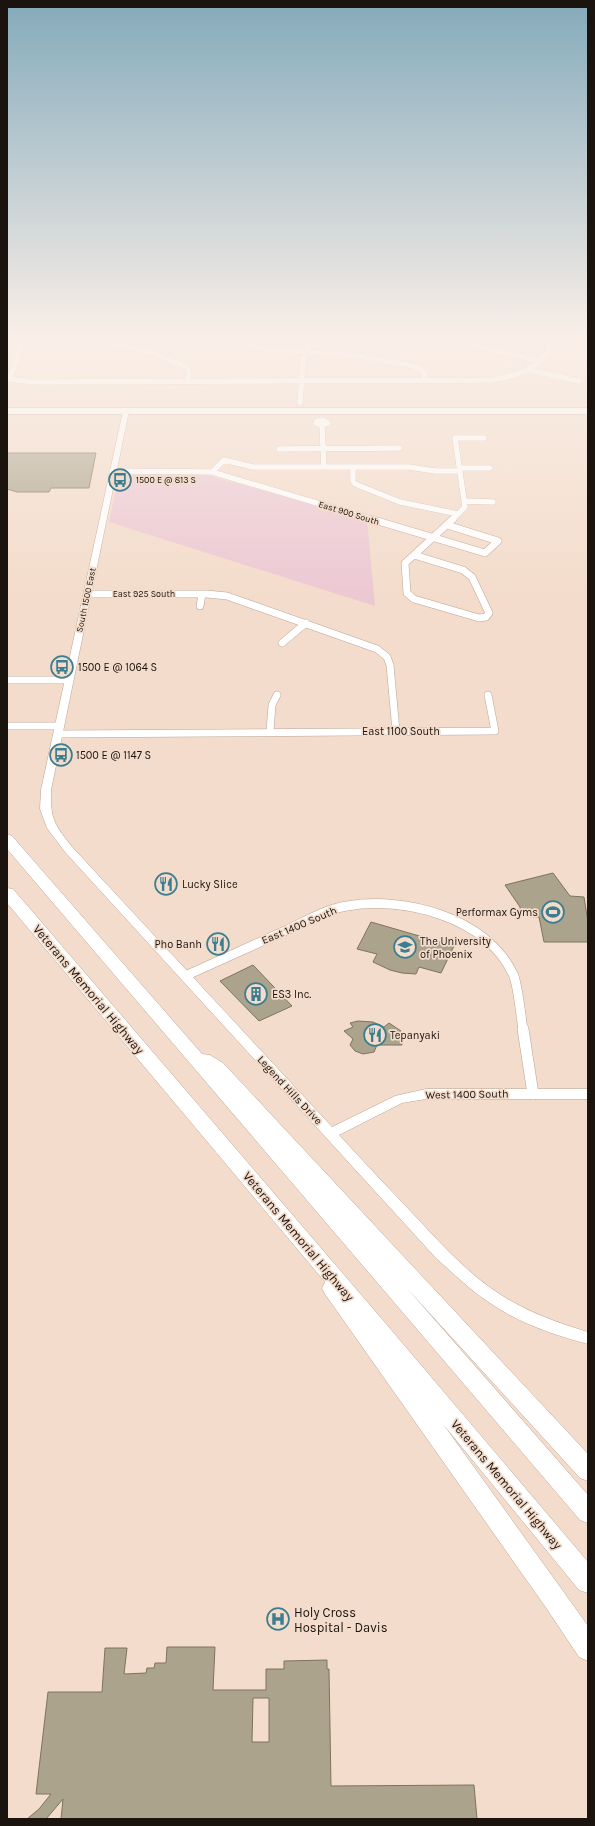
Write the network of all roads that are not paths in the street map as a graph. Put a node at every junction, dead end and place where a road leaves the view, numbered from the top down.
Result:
1 (123, 423) edge
2 (322, 423) edge
3 (484, 438) dead end
4 (399, 448) dead end
5 (279, 449) dead end
6 (322, 449) junction
7 (324, 467) junction
8 (353, 467) junction
9 (490, 468) dead end
10 (460, 470) junction
11 (112, 471) junction
12 (212, 472) junction
13 (464, 501) junction
14 (492, 502) dead end
15 (458, 514) junction
16 (447, 525) junction
17 (433, 538) junction
18 (414, 555) junction
19 (87, 594) junction
20 (202, 594) junction
21 (200, 606) dead end
22 (306, 623) junction
23 (282, 643) dead end
24 (7, 680) edge
25 (69, 680) junction
26 (277, 695) dead end
27 (488, 695) dead end
28 (7, 726) edge
29 (58, 730) junction
30 (270, 731) junction
31 (396, 731) junction
32 (46, 790) joint
33 (7, 839) edge
34 (7, 893) edge
35 (185, 976) junction
36 (187, 1049) junction
37 (533, 1094) junction
38 (588, 1094) edge
39 (330, 1134) junction
40 (304, 1242) junction
41 (588, 1338) edge
42 (588, 1470) edge
43 (588, 1512) edge
44 (588, 1581) edge
45 (588, 1648) edge

1 - 11 street, South 1500 East
2 - 6 street
3 - 10 street
4 - 6 street
5 - 6 street
6 - 7 street
7 - 8 street
7 - 12 street
8 - 10 street
8 - 15 street
9 - 10 street
10 - 13 street
11 - 12 street, East 900 South
11 - 19 street, South 1500 East
12 - 17 street, East 900 South
13 - 14 street
13 - 15 street
15 - 16 street
16 - 17 street
16 - 17 street, East 900 South
17 - 18 street
18 - 18 street
19 - 20 street, East 925 South
19 - 25 street, South 1500 East
20 - 21 street
20 - 22 street, East 925 South
22 - 23 street
22 - 31 street, East 925 South
24 - 25 street
25 - 29 street, South 1500 East
26 - 30 street
27 - 31 street, East 1100 South
28 - 29 street, East 1100 South
29 - 30 street, East 1100 South
29 - 32 street, South 1500 East
30 - 31 street, East 1100 South
32 - 35 street, Legend Hills Drive
33 - 36 highway
34 - 40 highway, Veterans Memorial Highway
35 - 37 street, East 1400 South
35 - 39 street, Legend Hills Drive
36 - 42 highway
36 - 43 highway
37 - 38 street, West 1400 South
37 - 39 street, West 1400 South
39 - 41 street, Legend Hills Drive
40 - 44 highway, Veterans Memorial Highway
40 - 45 highway

